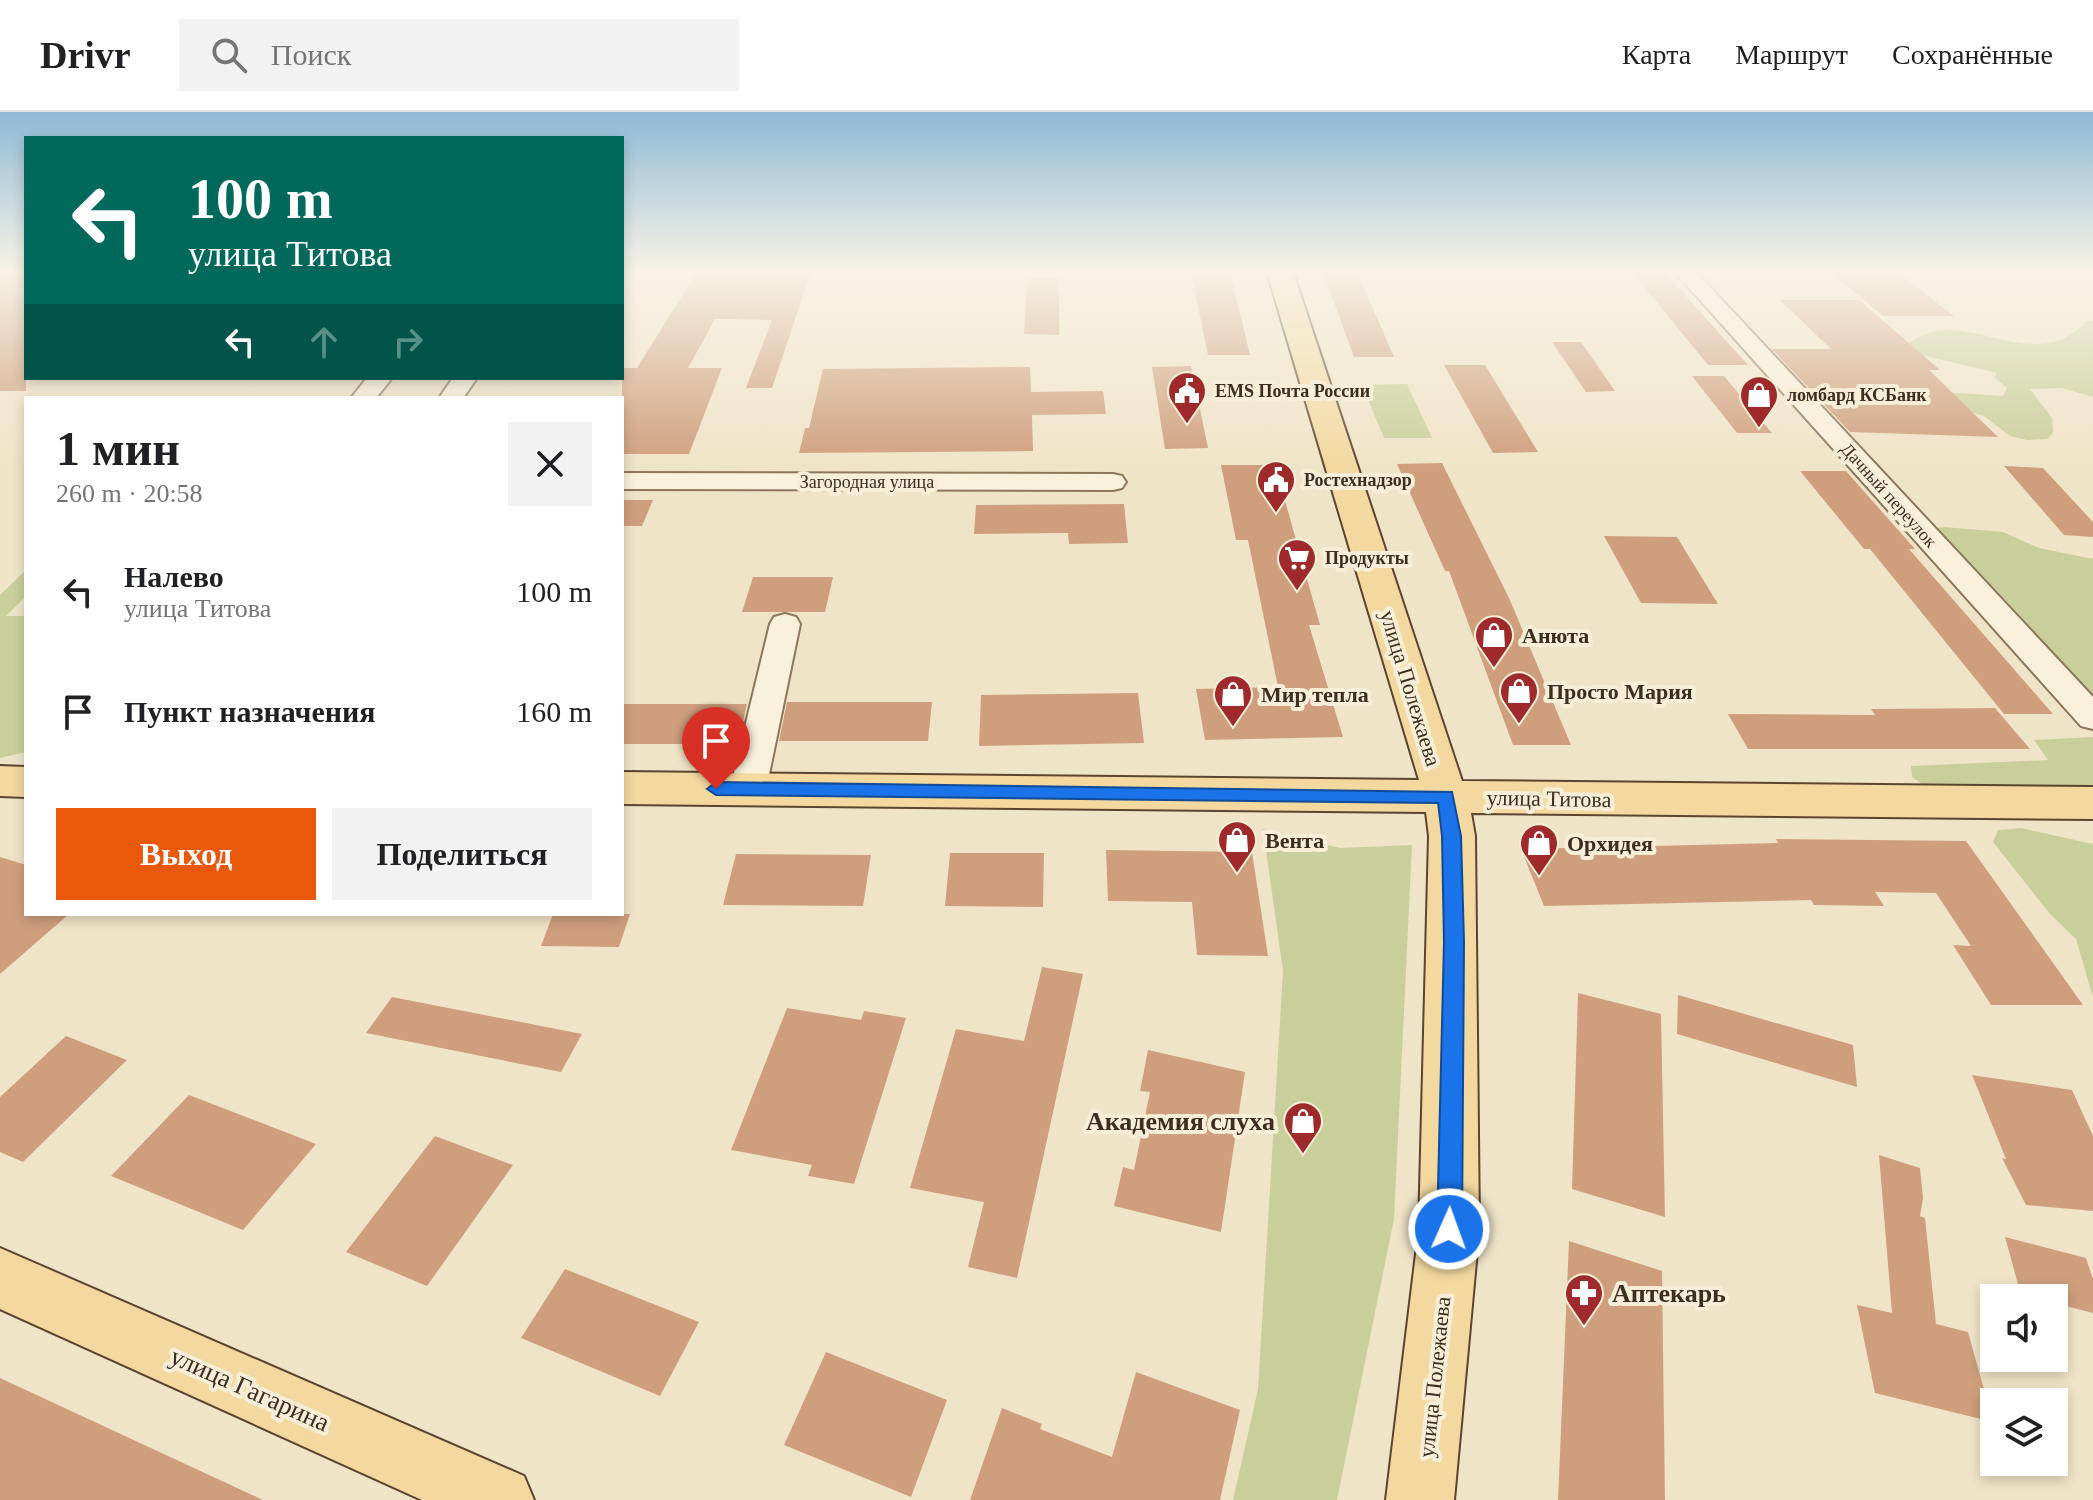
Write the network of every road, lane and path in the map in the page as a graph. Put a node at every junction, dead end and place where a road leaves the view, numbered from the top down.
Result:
1 (1300, 337) edge
2 (1744, 337) edge
3 (378, 380) edge
4 (365, 396) edge
5 (624, 481) edge
6 (1113, 482) dead end
7 (785, 624) dead end
8 (2093, 718) edge
9 (0, 781) edge
10 (24, 782) edge
11 (624, 788) edge
12 (748, 789) junction
13 (1446, 797) junction
14 (2093, 803) edge
15 (0, 1278) edge
16 (500, 1500) edge
17 (1420, 1500) edge

1 - 13 main road, улица Полежаева
2 - 8 street, Дачный переулок
3 - 4 street
5 - 6 street, Загородная улица
7 - 12 street
9 - 10 main road
11 - 12 main road, улица Титова
12 - 13 main road, улица Титова
13 - 14 main road, улица Титова
13 - 17 main road, улица Полежаева
15 - 16 main road, улица Гагарина

